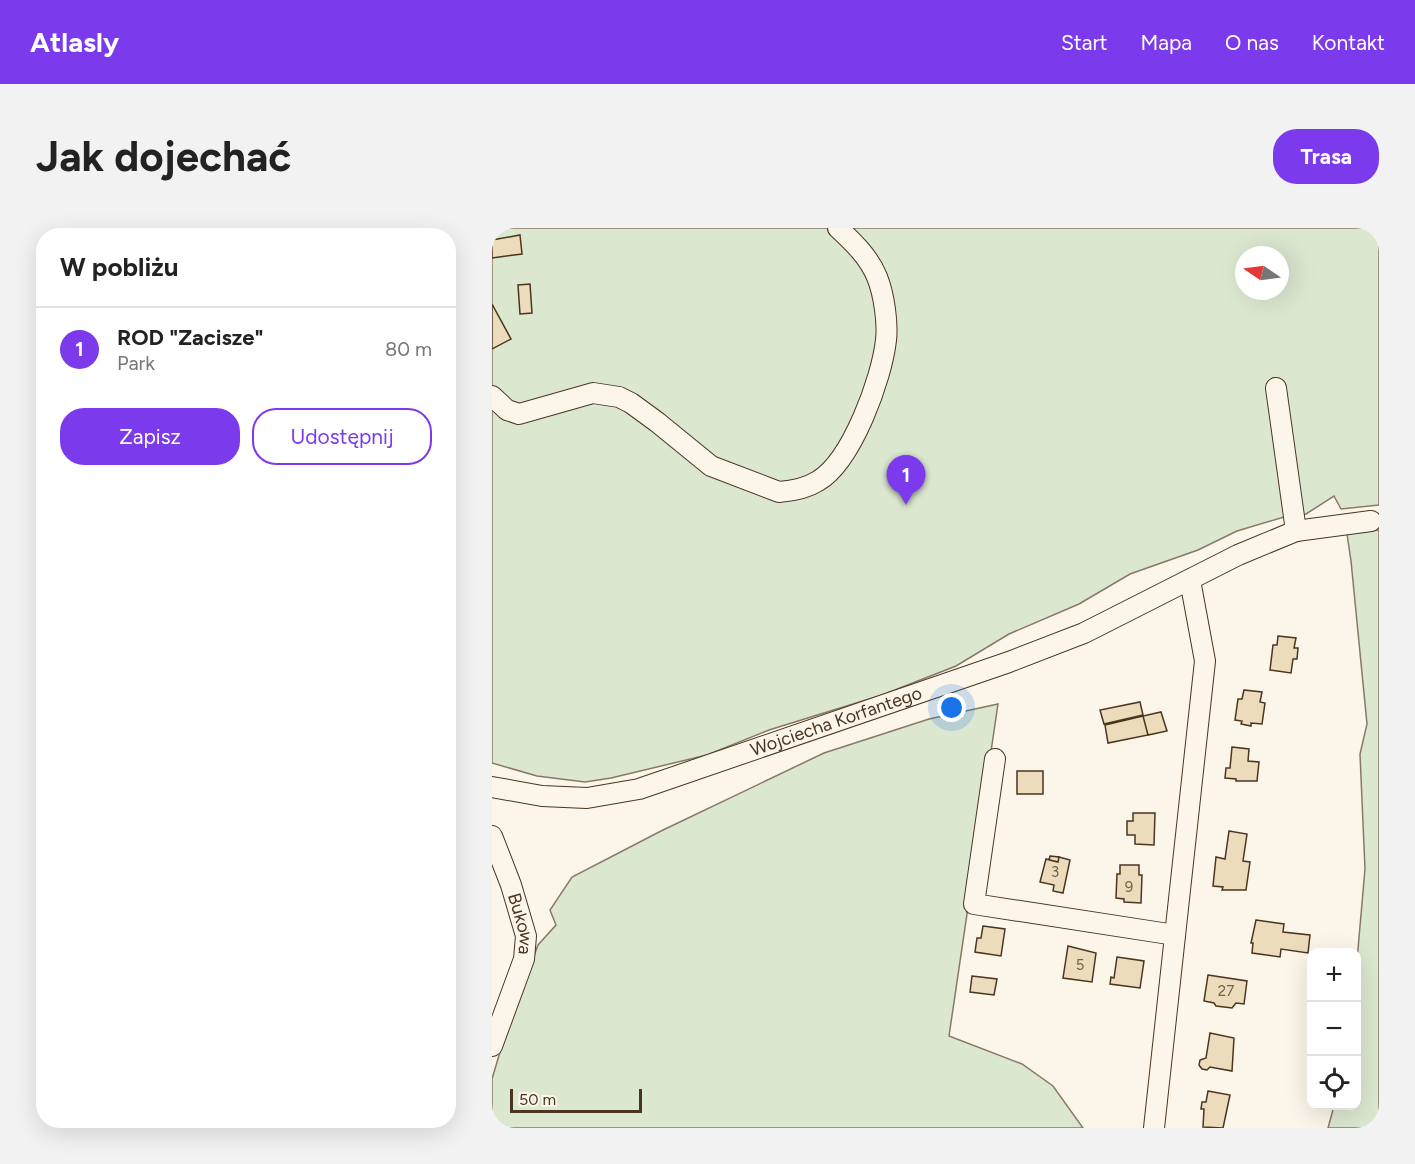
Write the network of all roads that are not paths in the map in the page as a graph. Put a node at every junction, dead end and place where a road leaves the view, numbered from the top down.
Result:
1 (838, 228) edge
2 (1276, 388) dead end
3 (492, 396) edge
4 (1371, 521) dead end
5 (1296, 531) junction
6 (1190, 580) junction
7 (995, 759) dead end
8 (492, 787) edge
9 (492, 836) edge
10 (1175, 934) junction
11 (492, 1046) edge
12 (1154, 1128) edge

1 - 3 street
2 - 5 street
4 - 5 street, Wojciecha Korfantego
5 - 6 street, Wojciecha Korfantego
6 - 8 street, Wojciecha Korfantego
6 - 10 street
7 - 10 street
9 - 11 street, Bukowa
10 - 12 street

